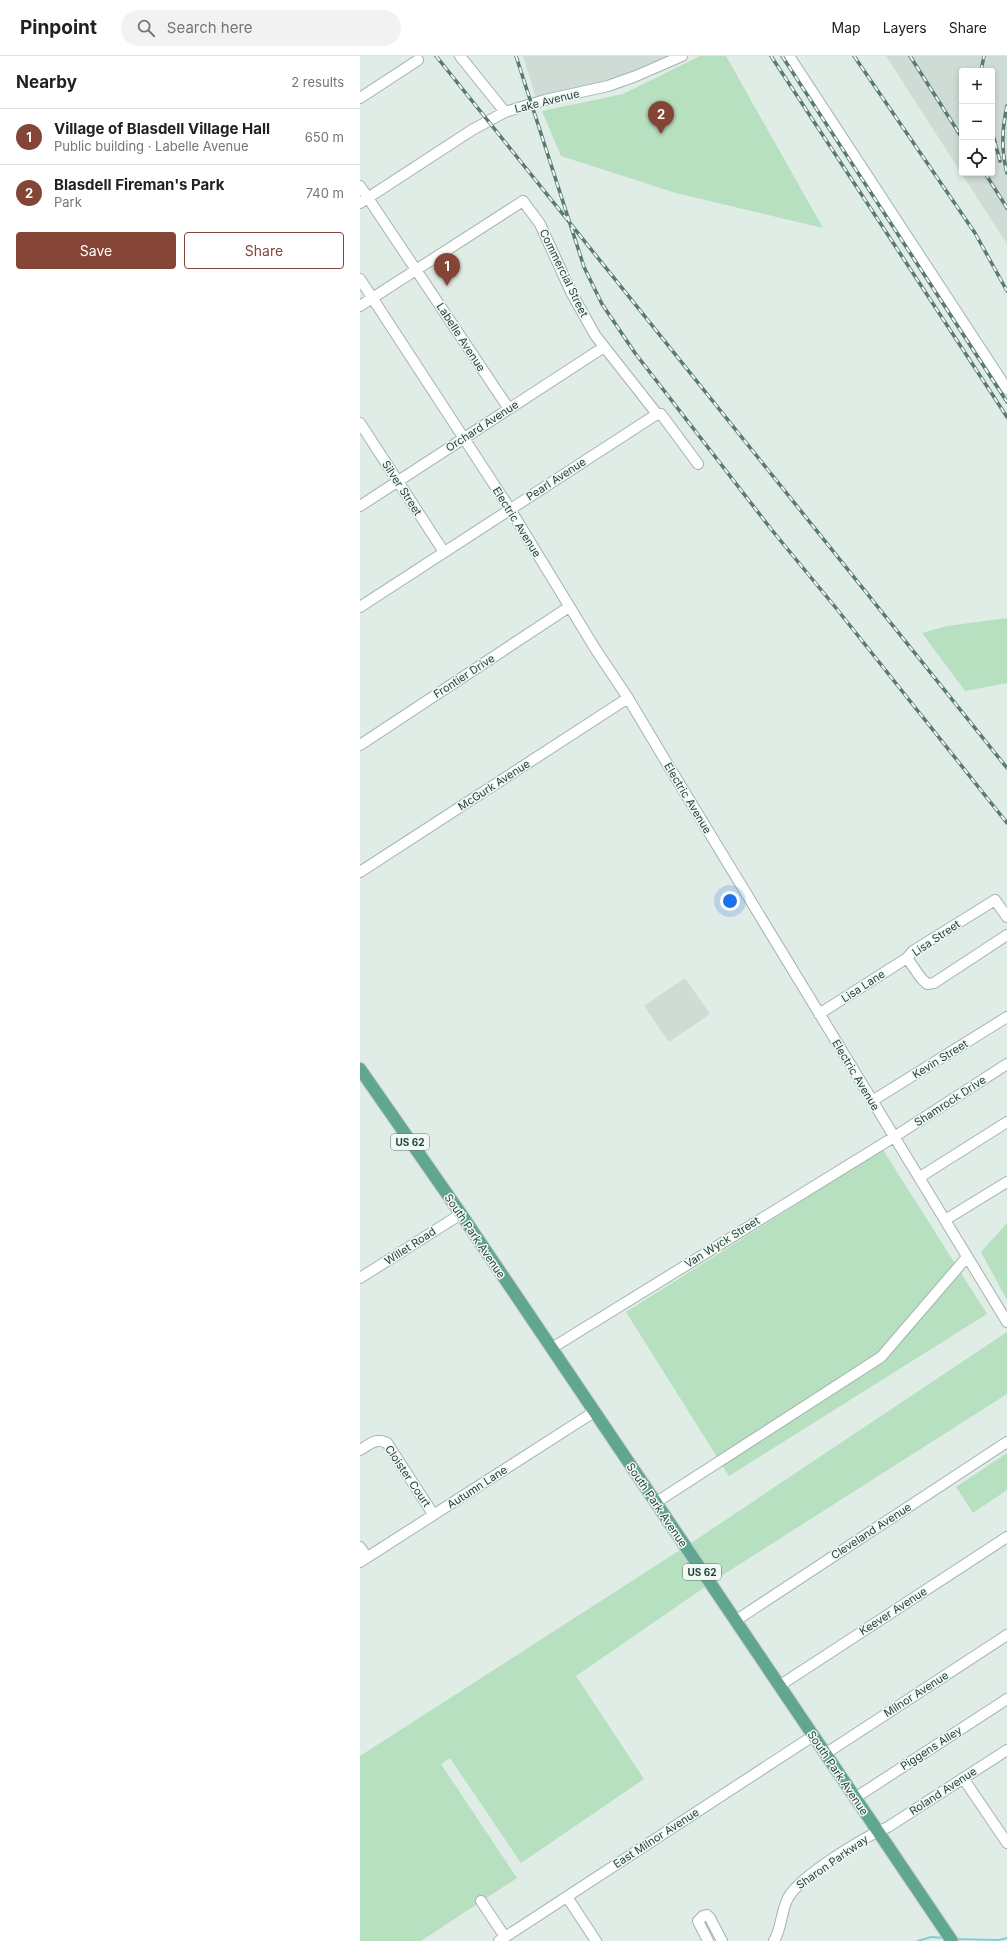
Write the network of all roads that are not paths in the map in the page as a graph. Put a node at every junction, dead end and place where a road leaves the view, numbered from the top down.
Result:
1 (460, 56) edge
2 (682, 56) edge
3 (789, 56) edge
4 (418, 60) dead end
5 (360, 98) edge
6 (505, 112) junction
7 (360, 186) edge
8 (364, 201) edge
9 (416, 270) junction
10 (360, 279) edge
11 (373, 298) junction
12 (360, 306) edge
13 (604, 347) junction
14 (1007, 388) edge
15 (509, 409) junction
16 (657, 414) junction
17 (360, 423) edge
18 (464, 438) junction
19 (698, 464) dead end
20 (398, 482) junction
21 (360, 506) edge
22 (510, 509) junction
23 (444, 552) junction
24 (360, 607) edge
25 (569, 607) junction
26 (628, 698) junction
27 (360, 745) edge
28 (360, 872) edge
29 (1007, 917) edge
30 (1007, 934) edge
31 (907, 958) junction
32 (819, 1014) junction
33 (1007, 1017) edge
34 (1007, 1064) edge
35 (360, 1069) edge
36 (872, 1101) junction
37 (1007, 1122) edge
38 (894, 1137) junction
39 (920, 1177) junction
40 (1007, 1182) edge
41 (461, 1214) junction
42 (945, 1220) junction
43 (967, 1258) junction
44 (360, 1278) edge
45 (1007, 1322) edge
46 (552, 1348) junction
47 (594, 1412) junction
48 (1007, 1442) edge
49 (360, 1450) edge
50 (656, 1502) junction
51 (433, 1514) junction
52 (1007, 1537) edge
53 (360, 1547) edge
54 (363, 1559) edge
55 (735, 1620) junction
56 (1007, 1635) edge
57 (779, 1686) junction
58 (1007, 1699) edge
59 (813, 1736) junction
60 (1007, 1750) edge
61 (826, 1754) junction
62 (963, 1778) junction
63 (855, 1798) junction
64 (878, 1832) junction
65 (1007, 1843) edge
66 (567, 1897) junction
67 (481, 1901) dead end
68 (502, 1939) edge
69 (596, 1941) edge
70 (708, 1941) edge
71 (722, 1941) edge
72 (774, 1941) edge
73 (952, 1941) edge

1 - 6 street
2 - 6 street, Lake Avenue
3 - 14 street
4 - 5 street
6 - 8 street, Lake Avenue
7 - 8 street, Labelle Avenue
8 - 9 street, Labelle Avenue
9 - 11 street
9 - 13 street, Commercial Street
9 - 15 street, Labelle Avenue
10 - 11 street, Electric Avenue
11 - 12 street
11 - 18 street, Electric Avenue
13 - 15 street, Orchard Avenue
13 - 16 street, Commercial Street
15 - 18 street, Orchard Avenue
16 - 19 street
16 - 22 street, Pearl Avenue
17 - 20 street, Silver Street
18 - 20 street, Orchard Avenue
18 - 22 street, Electric Avenue
20 - 21 street, Orchard Avenue
20 - 23 street, Silver Street
22 - 23 street, Pearl Avenue
22 - 25 street, Electric Avenue
23 - 24 street, Pearl Avenue
25 - 26 street, Electric Avenue
25 - 27 street, Frontier Drive
26 - 28 street, McGurk Avenue
26 - 32 street, Electric Avenue
29 - 31 street, Lisa Street
30 - 31 street, Lisa Street
31 - 32 street, Lisa Lane
32 - 36 street, Electric Avenue
33 - 36 street, Kevin Street
34 - 38 street, Shamrock Drive
35 - 41 main road, South Park Avenue / US 62
36 - 38 street, Electric Avenue
37 - 39 street
38 - 39 street, Electric Avenue
38 - 46 street, Van Wyck Street
39 - 42 street, Electric Avenue
40 - 42 street
41 - 44 street, Willet Road
41 - 46 main road, South Park Avenue / US 62
42 - 43 street, Electric Avenue
43 - 45 street, Electric Avenue
43 - 50 street
46 - 47 main road, South Park Avenue / US 62
47 - 50 main road, South Park Avenue / US 62
47 - 51 street, Autumn Lane
48 - 55 street, Cleveland Avenue
49 - 51 street, Cloister Court
50 - 55 main road, South Park Avenue / US 62
51 - 54 street, Autumn Lane
52 - 57 street, Keever Avenue
53 - 54 street
55 - 57 main road, South Park Avenue / US 62
56 - 61 street, Milnor Avenue
57 - 59 main road, South Park Avenue / US 62
58 - 63 street, Piggens Alley
59 - 61 main road, South Park Avenue / US 62
59 - 66 street, East Milnor Avenue
60 - 62 street, Roland Avenue
61 - 63 main road, South Park Avenue / US 62
62 - 64 street, Roland Avenue
62 - 65 street
63 - 64 main road, South Park Avenue / US 62
64 - 72 street, Sharon Parkway
64 - 73 main road, South Park Avenue / US 62
66 - 68 street, East Milnor Avenue
66 - 69 street
67 - 68 street
70 - 71 street

